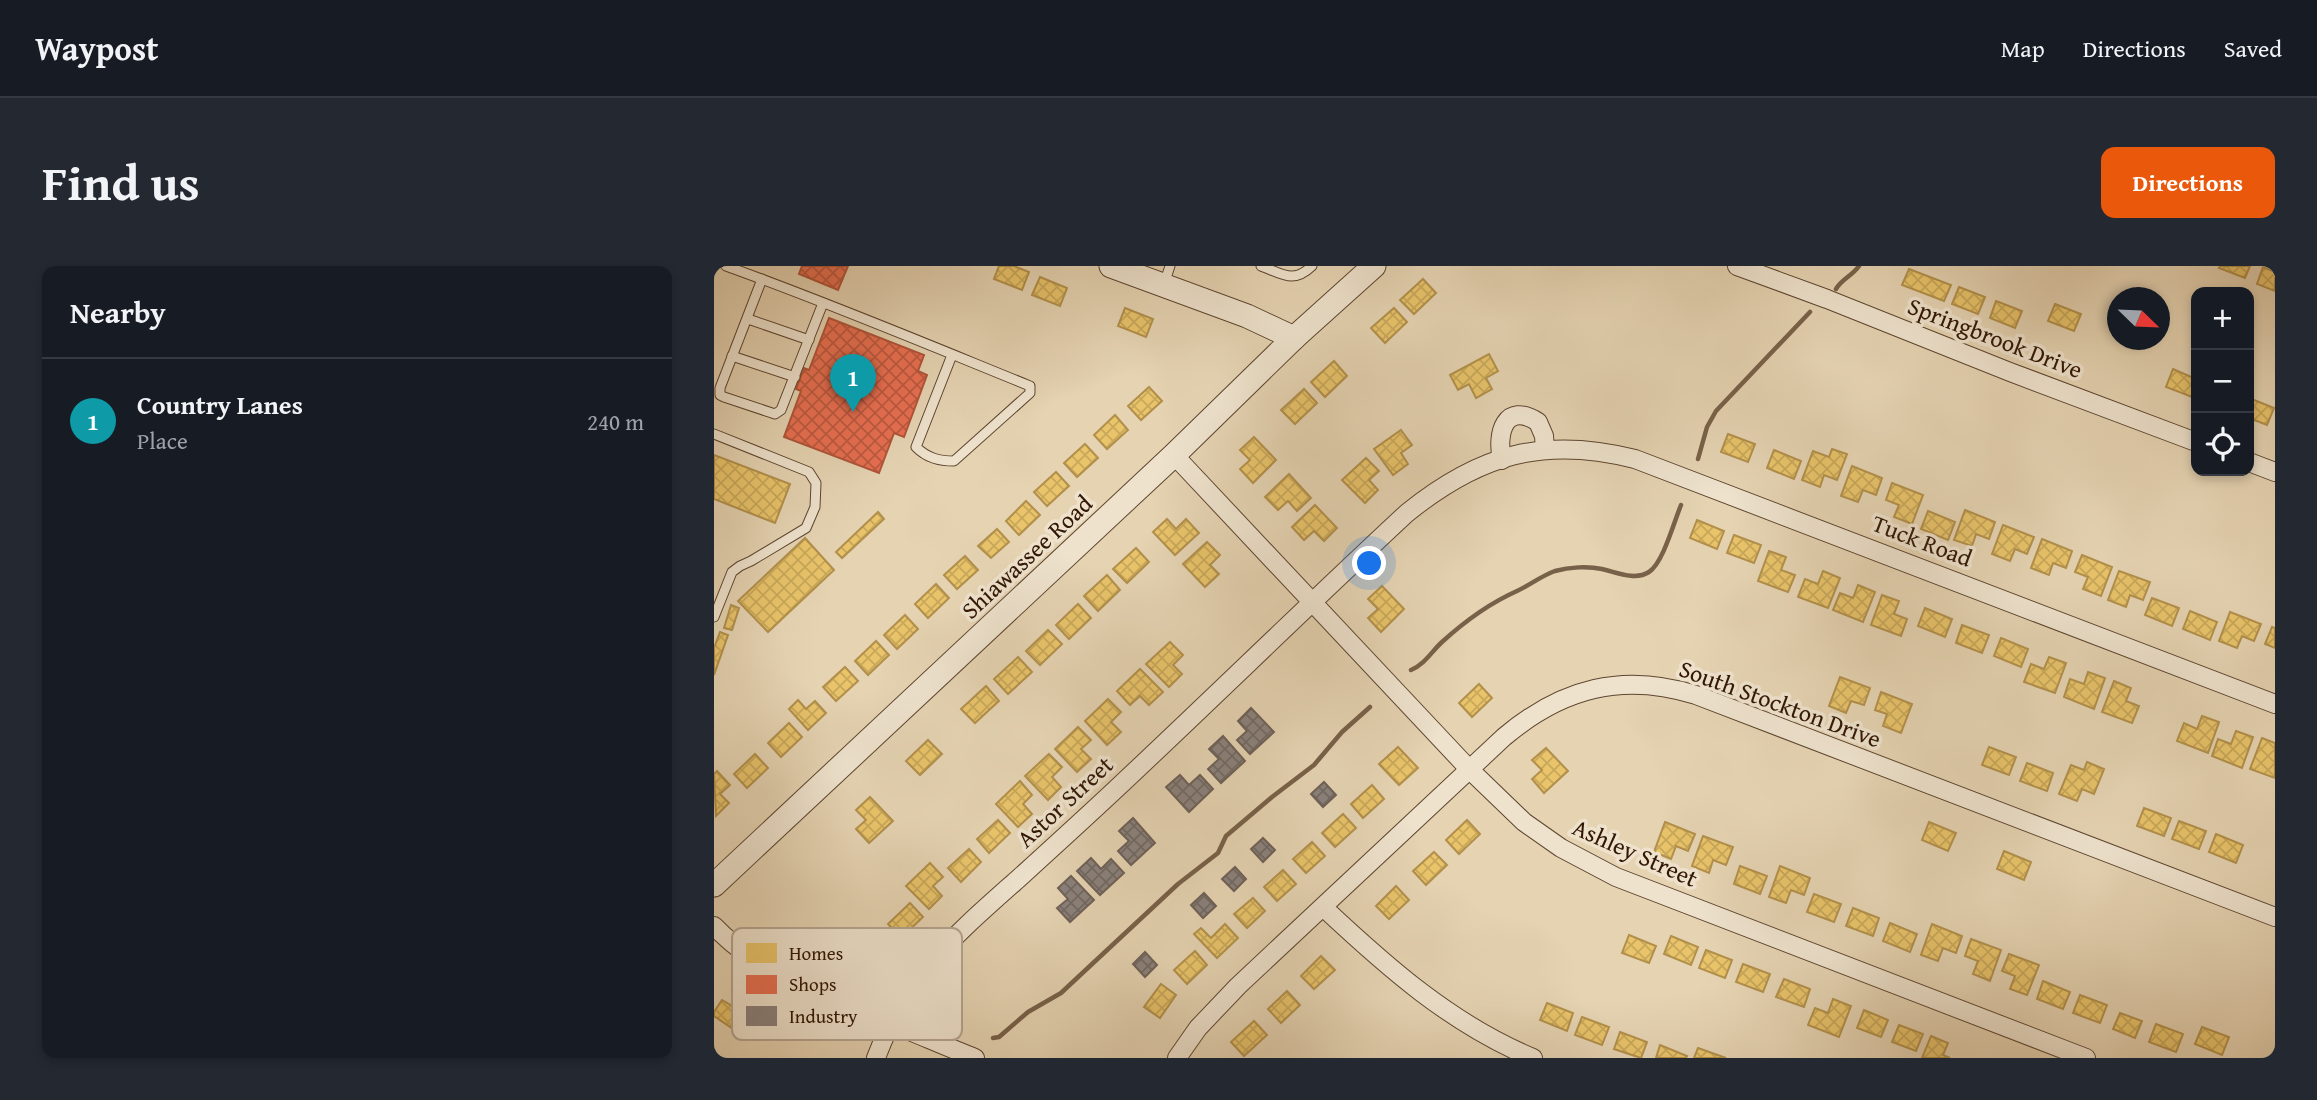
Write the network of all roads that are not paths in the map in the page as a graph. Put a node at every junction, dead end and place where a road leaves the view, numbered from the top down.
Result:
1 (726, 266) edge
2 (1111, 266) edge
3 (1261, 266) edge
4 (1312, 266) edge
5 (1374, 266) edge
6 (1737, 266) edge
7 (1167, 276) edge
8 (762, 279) junction
9 (823, 303) junction
10 (748, 319) junction
11 (1294, 338) junction
12 (809, 340) junction
13 (952, 355) junction
14 (732, 356) junction
15 (795, 377) junction
16 (717, 394) edge
17 (714, 434) edge
18 (2191, 440) edge
19 (1545, 450) junction
20 (1174, 455) junction
21 (1502, 460) junction
22 (2254, 464) edge
23 (2275, 472) edge
24 (1313, 601) junction
25 (714, 617) edge
26 (2275, 704) edge
27 (1470, 769) junction
28 (714, 885) edge
29 (1322, 907) junction
30 (2275, 917) edge
31 (714, 926) edge
32 (962, 931) edge
33 (732, 943) edge
34 (884, 1040) edge
35 (931, 1040) edge
36 (876, 1058) edge
37 (975, 1058) edge
38 (1178, 1058) edge
39 (1534, 1058) edge
40 (2086, 1058) edge

1 - 8 lane
2 - 7 street
3 - 4 lane
5 - 11 street, Shiawassee Road
6 - 18 street, Springbrook Drive
7 - 11 street
8 - 9 lane
8 - 10 lane
9 - 12 lane
9 - 13 lane
10 - 12 lane
10 - 14 lane
11 - 20 street, Shiawassee Road
12 - 15 lane
13 - 13 lane
14 - 15 lane
14 - 16 lane
15 - 16 lane
17 - 25 lane
19 - 21 street, Tuck Road
19 - 21 street
19 - 26 street, Tuck Road
20 - 24 street, Ashley Street
20 - 28 street, Shiawassee Road
21 - 24 street, Tuck Road
22 - 23 street
24 - 27 street, Ashley Street
24 - 32 street, Astor Street
27 - 29 street, South Stockton Drive
27 - 30 street, South Stockton Drive
27 - 40 street, Ashley Street
29 - 38 street, South Stockton Drive
29 - 39 street
31 - 33 street
34 - 36 street, Astor Street
35 - 37 street

